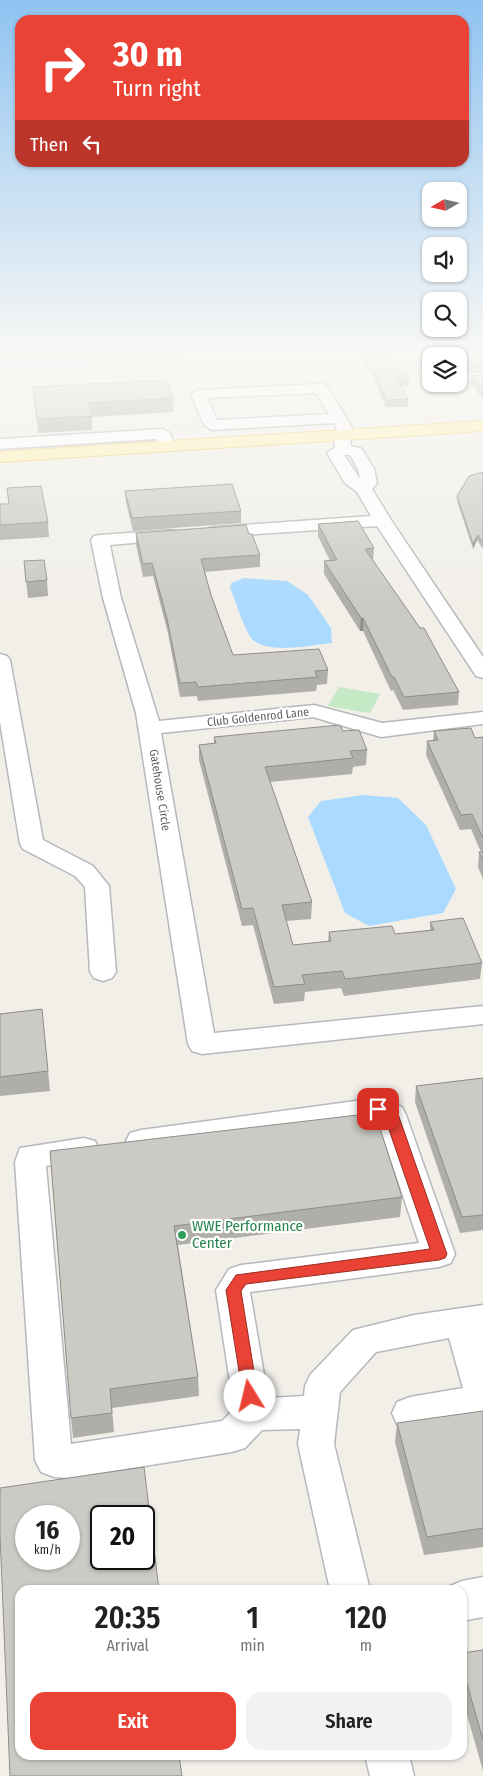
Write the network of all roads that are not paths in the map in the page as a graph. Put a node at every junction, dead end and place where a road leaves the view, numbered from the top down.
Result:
1 (149, 435) edge
2 (163, 435) edge
3 (344, 435) edge
4 (413, 435) edge
5 (483, 437) edge
6 (0, 444) edge
7 (342, 444) junction
8 (166, 447) junction
9 (0, 457) edge
10 (0, 469) edge
11 (382, 520) junction
12 (0, 660) edge
13 (483, 672) edge
14 (483, 718) edge
15 (150, 728) junction
16 (103, 972) dead end
17 (483, 1015) edge
18 (472, 1321) edge
19 (483, 1394) edge
20 (483, 1400) edge
21 (318, 1412) junction
22 (410, 1413) dead end
23 (253, 1414) junction
24 (349, 1585) edge
25 (483, 1598) edge
26 (467, 1600) edge
27 (388, 1760) edge
28 (392, 1776) edge

1 - 6 street
2 - 8 street
3 - 7 street
4 - 7 main road
5 - 7 main road
7 - 8 main road
7 - 10 main road
7 - 11 street
8 - 9 main road
11 - 13 street
11 - 15 street, Gatehouse Circle
12 - 16 street
14 - 15 street, Club Goldenrod Lane
15 - 17 street, Gatehouse Circle
18 - 19 street
18 - 21 street
20 - 22 street
21 - 23 street
21 - 24 street
23 - 23 street
25 - 26 street
27 - 28 street

